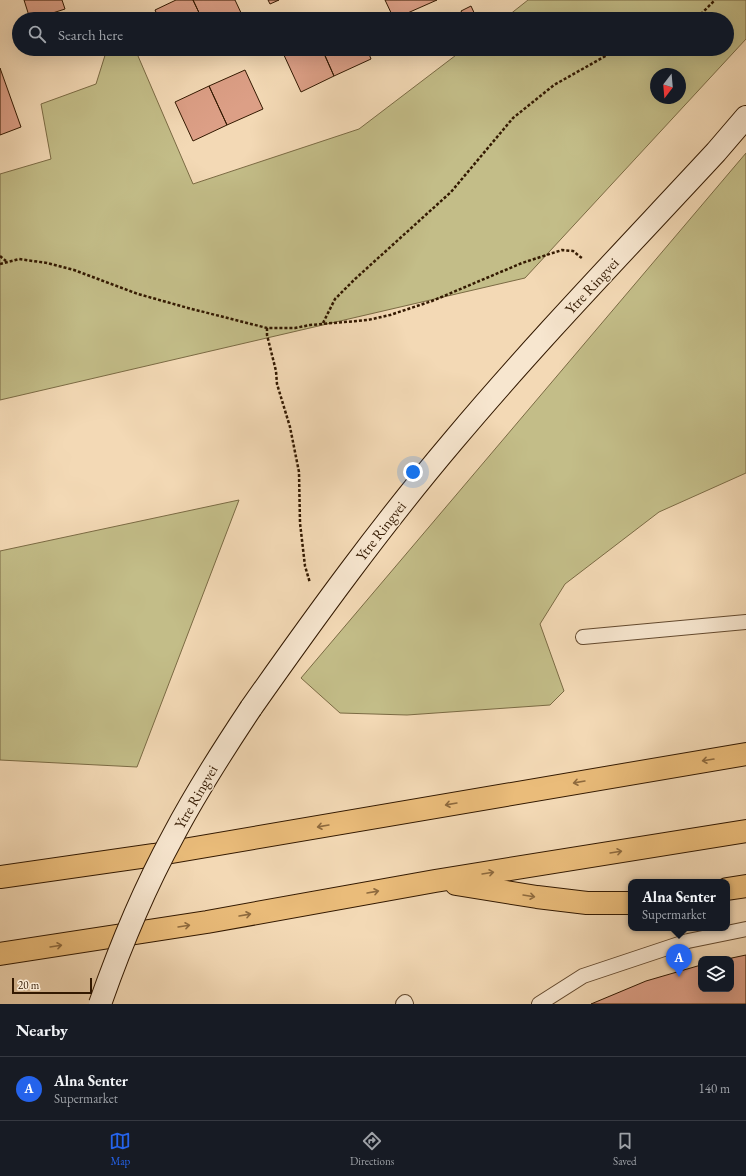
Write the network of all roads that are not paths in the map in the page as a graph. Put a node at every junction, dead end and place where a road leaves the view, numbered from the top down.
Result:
1 (746, 117) edge
2 (746, 622) edge
3 (583, 637) dead end
4 (746, 754) edge
5 (746, 831) edge
6 (0, 877) edge
7 (435, 881) junction
8 (746, 886) edge
9 (730, 889) edge
10 (628, 903) edge
11 (746, 929) edge
12 (0, 954) edge
13 (100, 1004) edge
14 (403, 1004) edge
15 (406, 1004) edge
16 (539, 1004) edge

1 - 13 main road, Ytre Ringvei, bridge
2 - 3 lane
4 -> 6 highway
7 -> 5 highway
7 -> 10 highway
12 -> 7 highway
8 - 9 highway
11 - 16 lane
14 - 15 lane

